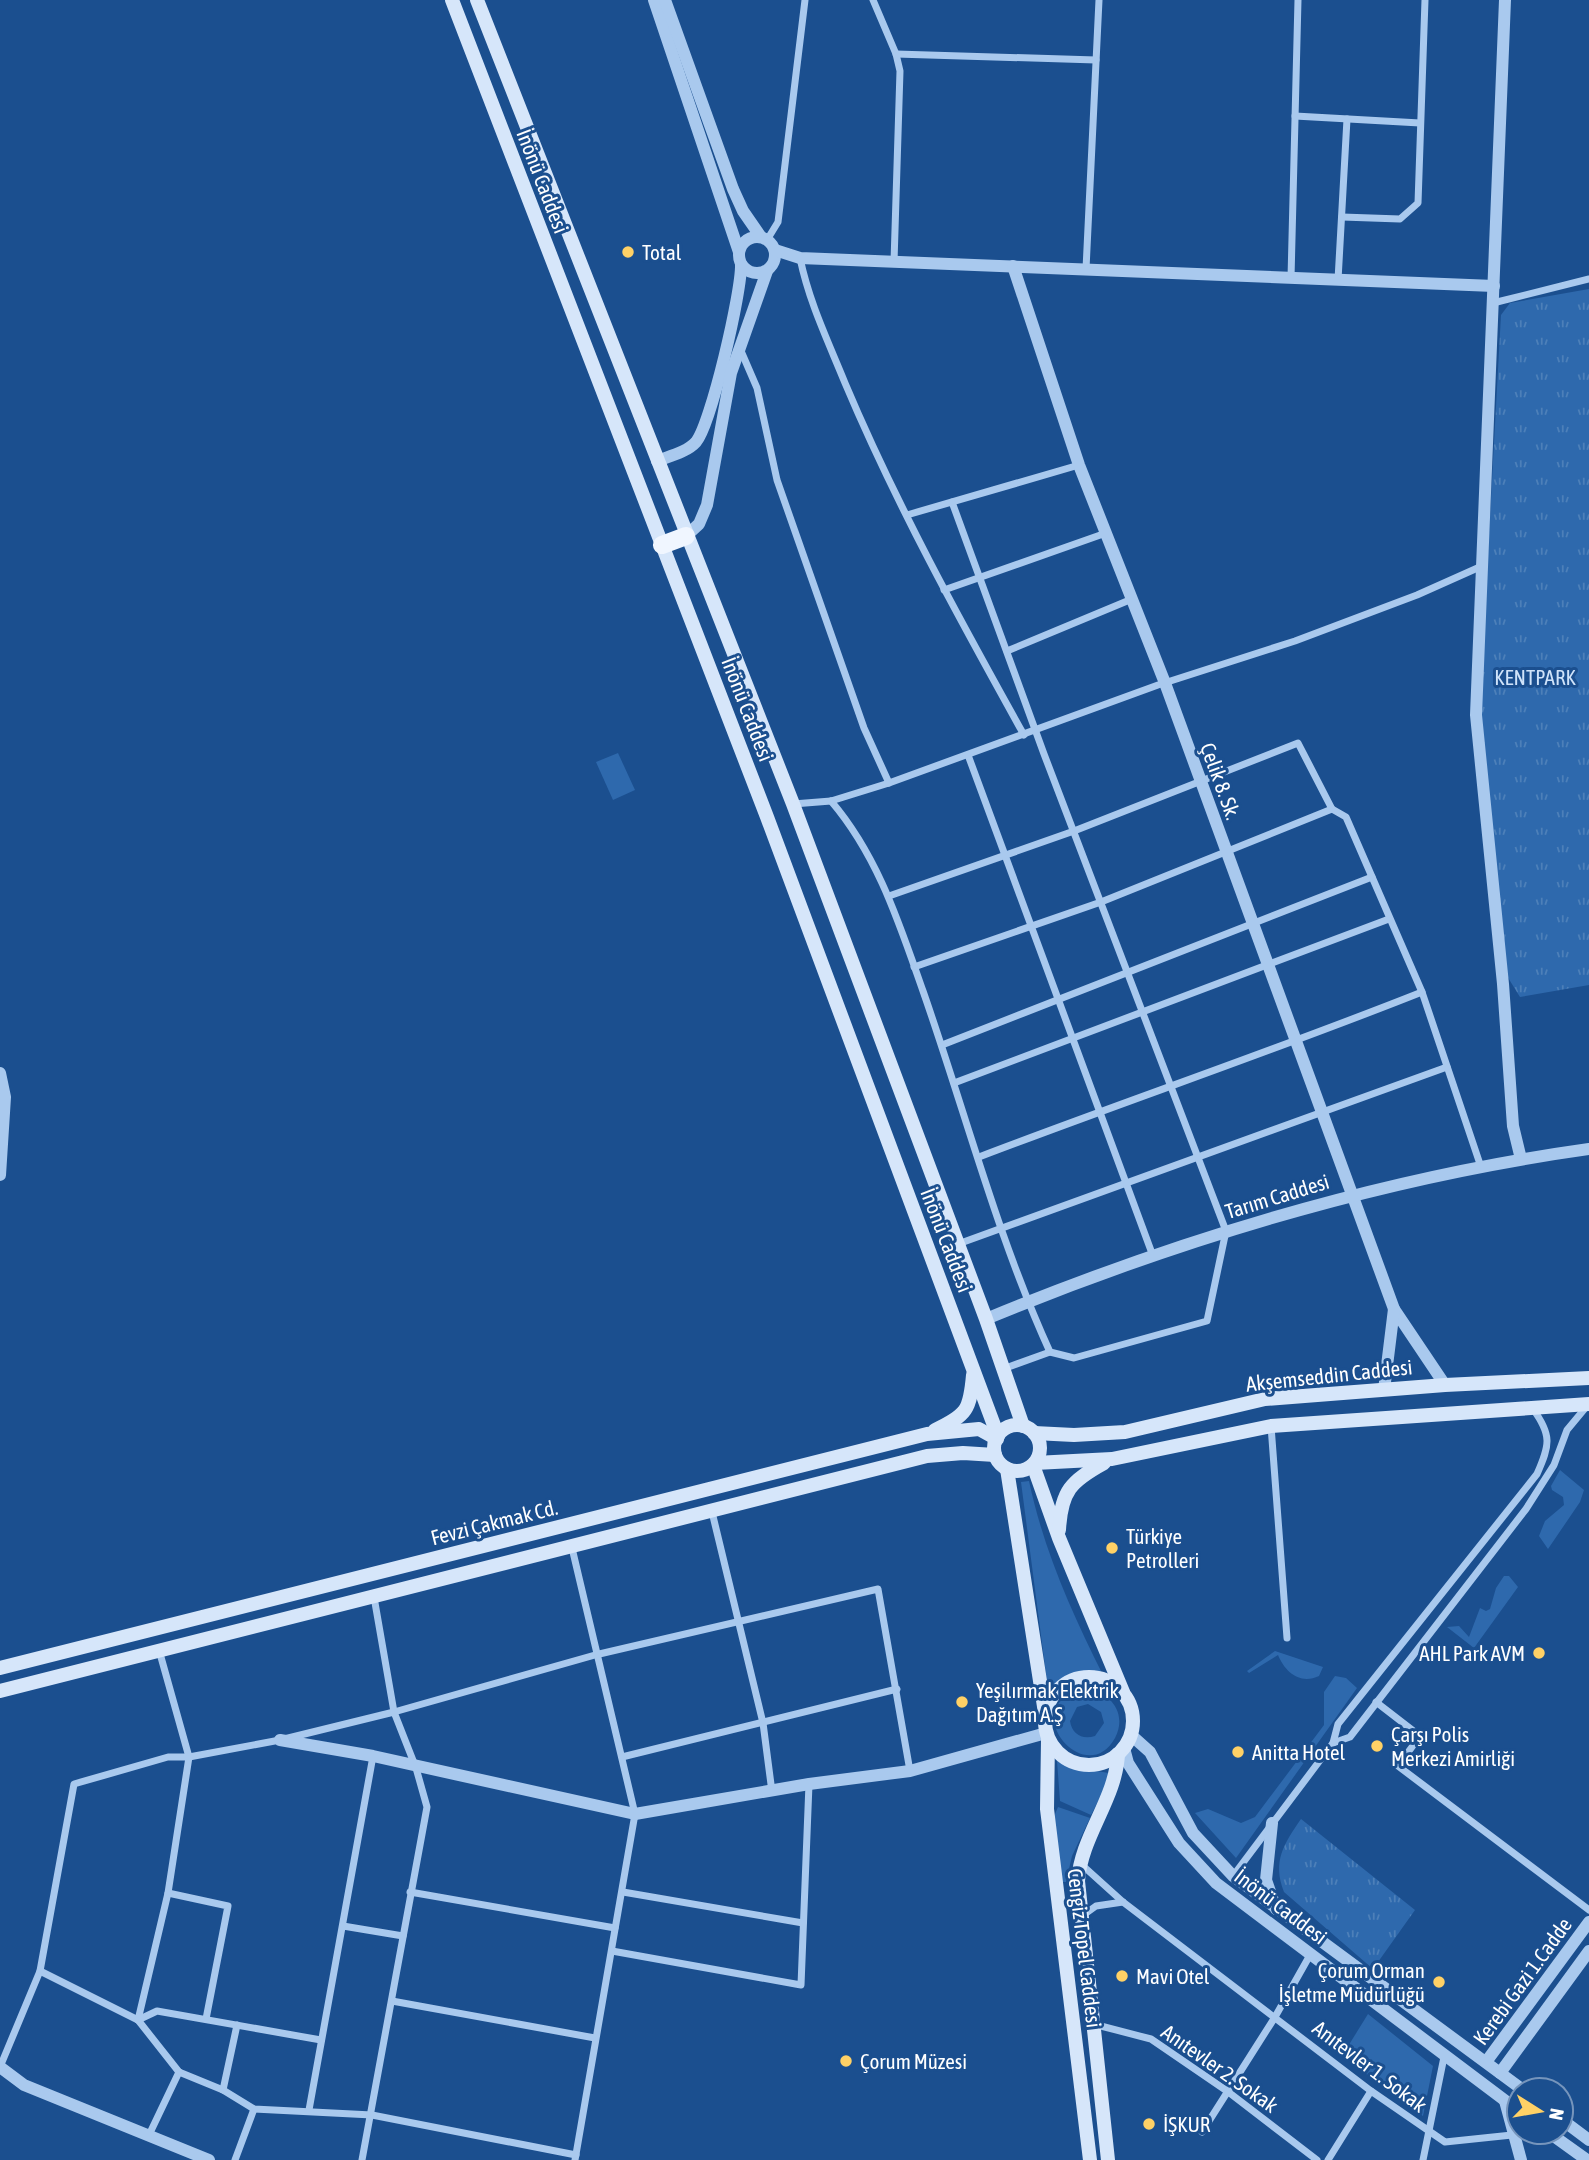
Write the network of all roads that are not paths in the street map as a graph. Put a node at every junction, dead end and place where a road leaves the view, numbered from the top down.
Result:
1 (452, 0) edge
2 (477, 0) edge
3 (654, 0) edge
4 (664, 0) edge
5 (805, 0) edge
6 (873, 0) edge
7 (1099, 0) edge
8 (1298, 0) edge
9 (1424, 0) edge
10 (1505, 0) edge
11 (896, 54) junction
12 (1096, 60) junction
13 (1296, 116) junction
14 (1348, 119) junction
15 (1420, 123) junction
16 (1342, 217) junction
17 (768, 242) junction
18 (740, 258) junction
19 (800, 258) junction
20 (894, 261) junction
21 (1013, 266) junction
22 (769, 269) junction
23 (1086, 270) junction
24 (1291, 278) junction
25 (1589, 279) edge
26 (1338, 280) junction
27 (1494, 286) junction
28 (1493, 303) junction
29 (739, 347) junction
30 (657, 461) junction
31 (1079, 465) junction
32 (952, 502) junction
33 (907, 515) junction
34 (1106, 533) junction
35 (686, 536) junction
36 (662, 545) junction
37 (1482, 566) junction
38 (979, 576) junction
39 (944, 590) junction
40 (1132, 599) junction
41 (1007, 651) junction
42 (1165, 683) junction
43 (1036, 731) junction
44 (1024, 735) junction
45 (968, 755) junction
46 (1200, 779) junction
47 (890, 783) junction
48 (831, 801) junction
49 (793, 804) junction
50 (1332, 809) junction
51 (1074, 831) junction
52 (1227, 853) junction
53 (1004, 856) junction
54 (1372, 877) junction
55 (889, 896) junction
56 (1101, 902) junction
57 (1389, 919) junction
58 (1253, 922) junction
59 (1030, 927) junction
60 (1269, 966) junction
61 (914, 967) junction
62 (1128, 972) junction
63 (1422, 992) junction
64 (1059, 999) junction
65 (1143, 1013) junction
66 (1075, 1038) junction
67 (1297, 1042) junction
68 (942, 1045) junction
69 (1447, 1067) junction
70 (0, 1073) edge
71 (954, 1083) junction
72 (1170, 1084) junction
73 (1102, 1110) junction
74 (1323, 1114) junction
75 (1589, 1149) edge
76 (979, 1157) junction
77 (1198, 1157) junction
78 (1521, 1159) junction
79 (1481, 1167) junction
80 (0, 1175) edge
81 (1128, 1183) junction
82 (1352, 1194) junction
83 (1001, 1228) junction
84 (1226, 1231) junction
85 (958, 1244) junction
86 (1154, 1258) junction
87 (1027, 1302) junction
88 (1394, 1309) junction
89 (986, 1319) junction
90 (1050, 1352) junction
91 (1003, 1369) junction
92 (974, 1370) junction
93 (1589, 1378) edge
94 (1445, 1385) junction
95 (1384, 1390) junction
96 (1588, 1404) edge
97 (1532, 1407) junction
98 (1271, 1426) junction
99 (1028, 1429) junction
100 (927, 1434) junction
101 (998, 1437) junction
102 (995, 1455) junction
103 (1112, 1458) junction
104 (1034, 1464) junction
105 (1007, 1469) junction
106 (712, 1513) junction
107 (1059, 1538) junction
108 (572, 1548) junction
109 (374, 1597) junction
110 (738, 1623) junction
111 (1287, 1638) dead end
112 (159, 1650) junction
113 (595, 1655) junction
114 (0, 1668) edge
115 (897, 1689) junction
116 (0, 1691) edge
117 (1123, 1694) junction
118 (1376, 1702) junction
119 (394, 1712) junction
120 (1045, 1715) junction
121 (763, 1723) junction
122 (1047, 1737) junction
123 (280, 1740) junction
124 (1333, 1742) junction
125 (1124, 1746) junction
126 (373, 1756) junction
127 (189, 1757) junction
128 (622, 1757) junction
129 (416, 1768) junction
130 (910, 1771) junction
131 (808, 1784) junction
132 (772, 1791) junction
133 (635, 1814) junction
134 (1272, 1824) junction
135 (1079, 1863) junction
136 (1233, 1876) junction
137 (411, 1892) junction
138 (623, 1892) junction
139 (168, 1893) junction
140 (1123, 1902) junction
141 (1277, 1909) junction
142 (1589, 1910) edge
143 (1079, 1918) junction
144 (1589, 1922) edge
145 (803, 1923) junction
146 (343, 1926) junction
147 (615, 1928) junction
148 (403, 1937) junction
149 (612, 1951) junction
150 (1589, 1951) edge
151 (1310, 1955) junction
152 (40, 1971) junction
153 (392, 2001) junction
154 (1275, 2017) junction
155 (206, 2019) junction
156 (138, 2020) junction
157 (1093, 2024) junction
158 (237, 2025) junction
159 (595, 2038) junction
160 (321, 2040) junction
161 (1444, 2057) junction
162 (1486, 2062) junction
163 (0, 2067) edge
164 (179, 2072) junction
165 (1500, 2073) junction
166 (1505, 2077) edge
167 (223, 2090) junction
168 (1227, 2091) junction
169 (1371, 2091) junction
170 (1504, 2101) joint
171 (1505, 2105) edge
172 (254, 2109) junction
173 (309, 2110) junction
174 (372, 2115) junction
175 (1429, 2131) junction
176 (1202, 2132) dead end
177 (149, 2135) junction
178 (1505, 2136) edge
179 (1568, 2146) edge
180 (576, 2157) edge
181 (209, 2160) edge
182 (234, 2160) edge
183 (362, 2160) edge
184 (1089, 2160) edge
185 (1108, 2160) edge
186 (1317, 2160) edge
187 (1328, 2160) edge
188 (1423, 2160) edge
189 (1587, 2160) edge

1 - 36 main road, İnönü Caddesi
2 - 30 main road, İnönü Caddesi
3 - 18 street
4 - 17 street
5 - 17 street
6 - 11 street
7 - 12 street
8 - 13 street
9 - 15 street
10 - 27 street
11 - 12 street
11 - 20 street
12 - 23 street
13 - 14 street
13 - 24 street
14 - 15 street
14 - 16 street
15 - 16 street
16 - 26 street
17 - 18 street
17 - 19 street
17 - 22 street
18 - 22 street
18 - 30 street
19 - 20 street
19 - 22 street
19 - 33 street
20 - 21 street
21 - 23 street
21 - 31 street, Çelik 8. Sk.
22 - 29 street
23 - 24 street
24 - 26 street
25 - 28 street
26 - 27 street
27 - 28 street
28 - 37 street
29 - 35 street
29 - 47 street
30 - 35 main road, İnönü Caddesi
31 - 32 street
31 - 34 street, Çelik 8. Sk.
32 - 33 street
32 - 38 street
33 - 39 street
34 - 38 street
34 - 40 street, Çelik 8. Sk.
35 - 36 main road
35 - 49 main road, İnönü Caddesi
36 - 92 main road, İnönü Caddesi
37 - 42 street
37 - 78 street
38 - 39 street
38 - 41 street
39 - 44 street
40 - 41 street
40 - 42 street, Çelik 8. Sk.
41 - 43 street
42 - 43 street
42 - 46 street, Çelik 8. Sk.
43 - 44 street
43 - 51 street
44 - 45 street
45 - 47 street
45 - 53 street
46 - 50 street
46 - 51 street
46 - 52 street, Çelik 8. Sk.
47 - 48 street
48 - 49 street
48 - 55 street
49 - 85 main road, İnönü Caddesi
50 - 52 street
50 - 54 street
51 - 53 street
51 - 56 street
52 - 56 street
52 - 58 street, Çelik 8. Sk.
53 - 55 street
53 - 59 street
54 - 57 street
54 - 58 street
55 - 61 street
56 - 59 street
56 - 62 street
57 - 60 street
57 - 63 street
58 - 60 street, Çelik 8. Sk.
58 - 62 street
59 - 61 street
59 - 64 street
60 - 65 street
60 - 67 street, Çelik 8. Sk.
61 - 68 street
62 - 64 street
62 - 65 street
63 - 67 street
63 - 69 street
64 - 66 street
64 - 68 street
65 - 66 street
65 - 72 street
66 - 71 street
66 - 73 street
67 - 72 street
67 - 74 street, Çelik 8. Sk.
68 - 71 street
69 - 74 street
69 - 79 street
70 - 80 street
71 - 76 street
72 - 73 street
72 - 77 street
73 - 76 street
73 - 81 street
74 - 77 street
74 - 82 street, Çelik 8. Sk.
75 - 78 street, Tarım Caddesi
76 - 83 street
77 - 81 street
77 - 84 street
78 - 79 street, Tarım Caddesi
79 - 82 street, Tarım Caddesi
81 - 83 street
81 - 86 street
82 - 84 street, Tarım Caddesi
82 - 88 street, Çelik 8. Sk.
83 - 85 street
83 - 87 street
84 - 86 street, Tarım Caddesi
84 - 90 street
85 - 89 main road, İnönü Caddesi
86 - 87 street, Tarım Caddesi
87 - 89 street, Tarım Caddesi
87 - 90 street
88 - 94 street
88 - 95 street
89 - 91 main road, İnönü Caddesi
90 - 91 street
91 - 99 main road, İnönü Caddesi
92 - 100 main road
92 - 101 main road, İnönü Caddesi
93 - 94 main road, Akşemseddin Caddesi
94 - 95 main road, Akşemseddin Caddesi
95 - 99 main road, Akşemseddin Caddesi
96 - 97 main road
96 - 118 street
97 - 98 main road
97 - 124 street
98 - 103 main road
98 - 111 street
99 - 101 main road
99 - 104 main road
100 - 101 main road, Fevzi Çakmak Cd.
100 - 114 main road, Fevzi Çakmak Cd.
101 - 102 main road
102 - 105 main road
102 - 106 main road, Fevzi Çakmak Cd.
103 - 104 main road
103 - 107 main road
104 - 105 main road
104 - 107 main road
105 - 120 main road
106 - 108 main road, Fevzi Çakmak Cd.
106 - 110 street
107 - 117 main road
108 - 109 main road, Fevzi Çakmak Cd.
108 - 113 street
109 - 112 main road, Fevzi Çakmak Cd.
109 - 119 street
110 - 113 street
110 - 115 street
110 - 121 street
112 - 116 main road, Fevzi Çakmak Cd.
112 - 127 street
113 - 119 street
113 - 128 street
115 - 121 street
115 - 130 street
117 - 120 main road
117 - 125 main road
118 - 124 street
118 - 142 street
119 - 123 street
119 - 129 street
120 - 122 main road
121 - 128 street
121 - 132 street
122 - 125 main road
122 - 130 street
122 - 184 main road, Cengiz Topel Caddesi
123 - 126 street
123 - 127 street
124 - 134 street
125 - 135 main road, Cengiz Topel Caddesi
125 - 136 street, İnönü Caddesi
125 - 151 street, İnönü Caddesi
126 - 129 street
126 - 146 street
127 - 139 street
127 - 152 street
128 - 133 street
129 - 133 street
129 - 137 street
130 - 131 street
131 - 132 street
131 - 145 street
132 - 133 street
133 - 138 street
134 - 136 street
134 - 141 street
135 - 140 street, Anıtevler 1. Sokak
135 - 143 main road, Cengiz Topel Caddesi
136 - 141 street, İnönü Caddesi
137 - 147 street
137 - 148 street
138 - 145 street
138 - 147 street
139 - 155 street
139 - 156 street
140 - 143 street
140 - 154 street, Anıtevler 1. Sokak
141 - 162 street, İnönü Caddesi
143 - 157 main road, Cengiz Topel Caddesi
144 - 162 street, Kerebi Gazi 1.Cadde
145 - 149 street
146 - 148 street
146 - 160 street
147 - 149 street
148 - 153 street
149 - 159 street
150 - 165 street, Kerebi Gazi 1.Cadde
151 - 154 street
151 - 161 street, İnönü Caddesi
152 - 156 street
152 - 163 street
153 - 159 street
153 - 174 street
154 - 168 street
154 - 169 street, Anıtevler 1. Sokak
155 - 156 street
155 - 158 street
156 - 164 street
157 - 168 street, Anıtevler 2. Sokak
157 - 185 main road, Cengiz Topel Caddesi
158 - 160 street
158 - 167 street
159 - 180 street
160 - 173 street
161 - 170 street, İnönü Caddesi
161 - 175 street
162 - 165 street, İnönü Caddesi
163 - 177 street
164 - 167 street
164 - 177 street
165 - 166 street, İnönü Caddesi
167 - 172 street
168 - 176 street
168 - 186 street, Anıtevler 2. Sokak
169 - 175 street, Anıtevler 1. Sokak
169 - 187 street
170 - 171 street
172 - 173 street
172 - 182 street
173 - 174 street
174 - 180 street
174 - 183 street
175 - 178 street, Anıtevler 1. Sokak
175 - 188 street
177 - 181 street
179 - 189 street

